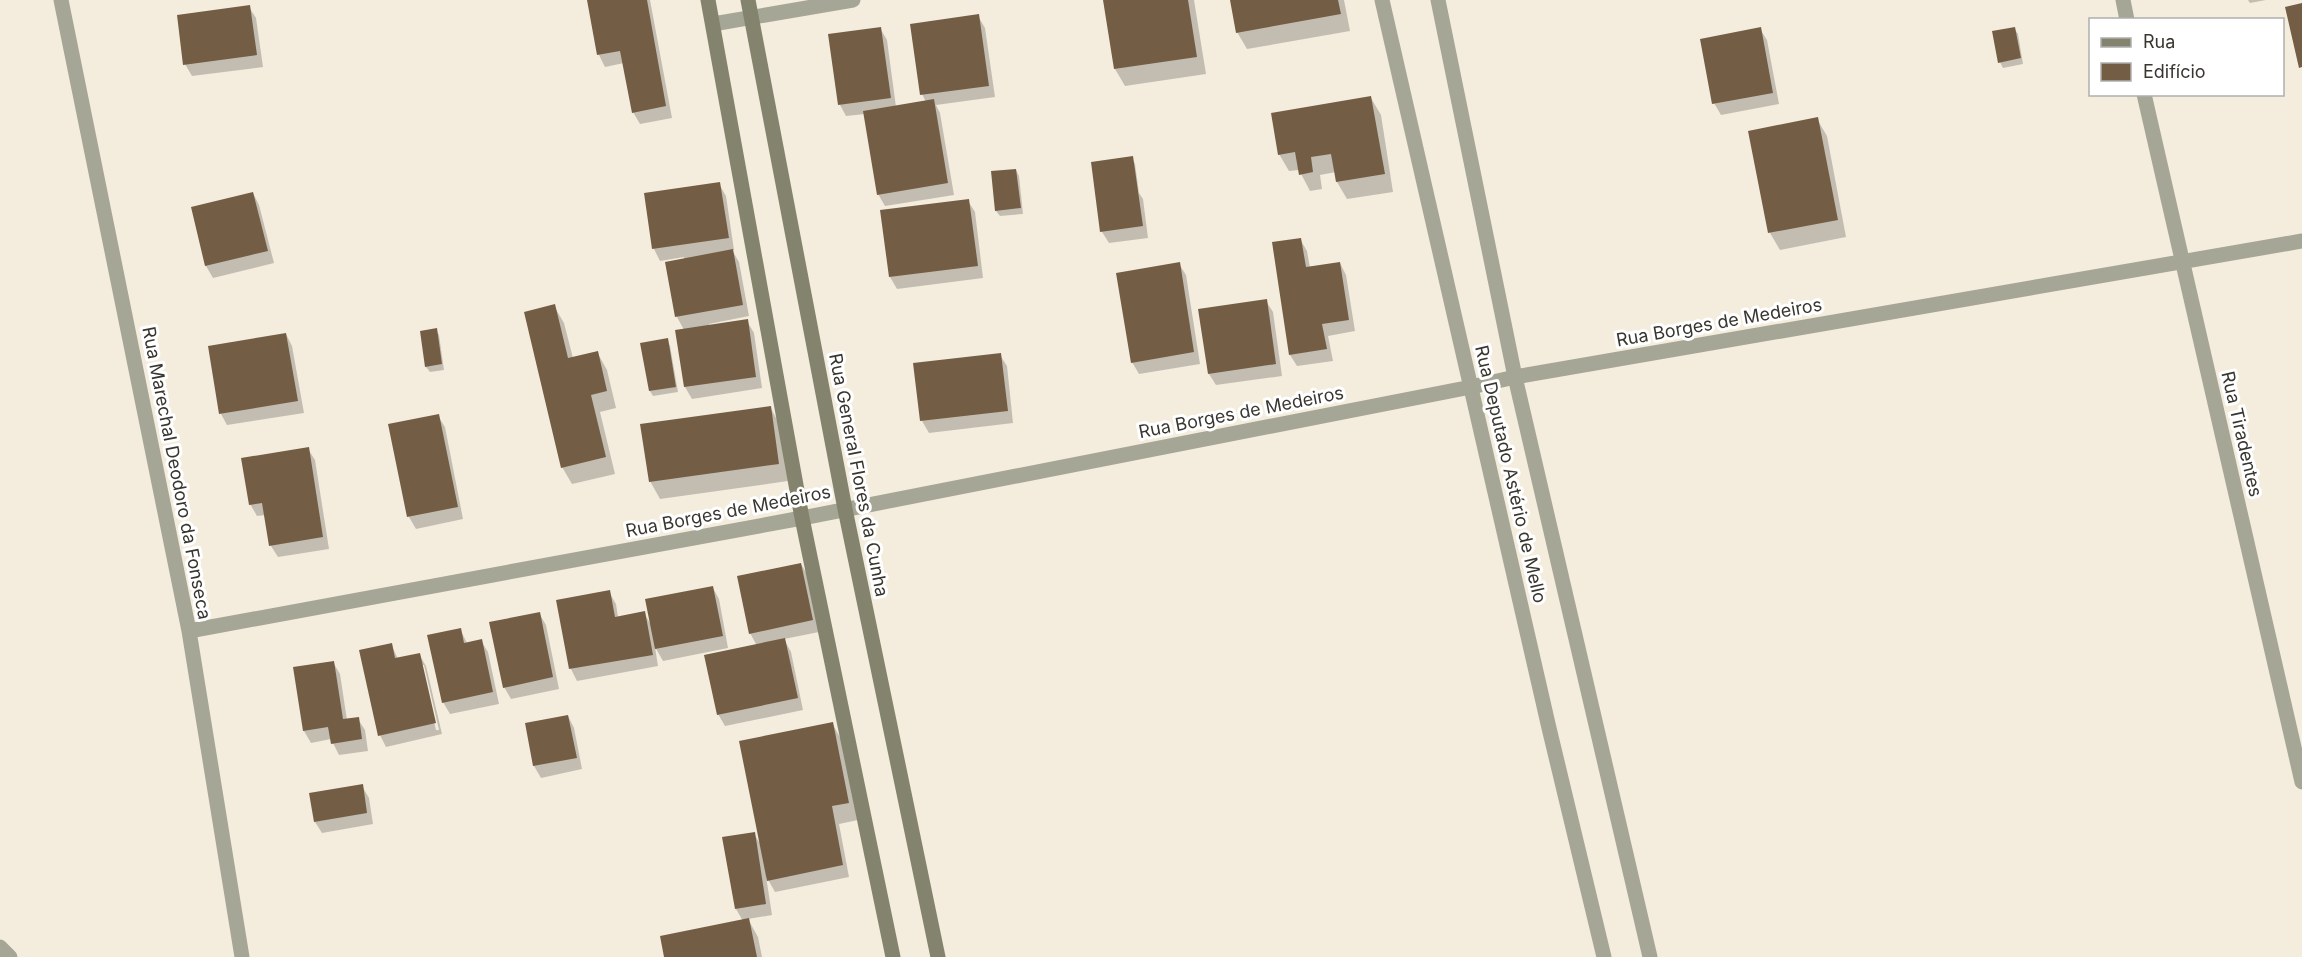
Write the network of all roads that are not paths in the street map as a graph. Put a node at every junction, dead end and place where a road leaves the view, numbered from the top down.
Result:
1 (61, 0) edge
2 (708, 0) edge
3 (748, 0) edge
4 (853, 0) edge
5 (1382, 0) edge
6 (1438, 0) edge
7 (2123, 0) edge
8 (751, 17) junction
9 (2127, 18) edge
10 (713, 24) junction
11 (2144, 96) edge
12 (2302, 242) edge
13 (2183, 263) junction
14 (1515, 377) junction
15 (1471, 387) junction
16 (845, 509) junction
17 (802, 518) junction
18 (189, 631) junction
19 (2302, 782) edge
20 (0, 947) edge
21 (10, 957) edge
22 (242, 957) edge
23 (893, 957) edge
24 (938, 957) edge
25 (1604, 957) edge
26 (1650, 957) edge

1 - 18 street, Rua Marechal Deodoro da Fonseca
2 - 10 street
3 - 8 street, Rua General Flores da Cunha
4 - 8 street
5 - 15 street, Rua Deputado Astério de Mello
6 - 14 street, Rua Deputado Astério de Mello
7 - 9 street
8 - 10 street
8 - 16 street, Rua General Flores da Cunha
10 - 17 street
11 - 13 street, Rua Tiradentes
12 - 13 street, Rua Borges de Medeiros
13 - 14 street, Rua Borges de Medeiros
13 - 19 street, Rua Tiradentes
14 - 15 street, Rua Borges de Medeiros
14 - 26 street, Rua Deputado Astério de Mello
15 - 16 street, Rua Borges de Medeiros
15 - 25 street, Rua Deputado Astério de Mello
16 - 17 street, Rua Borges de Medeiros
16 - 24 street, Rua General Flores da Cunha
17 - 18 street, Rua Borges de Medeiros
17 - 23 street
18 - 22 street, Rua Marechal Deodoro da Fonseca
20 - 21 street

